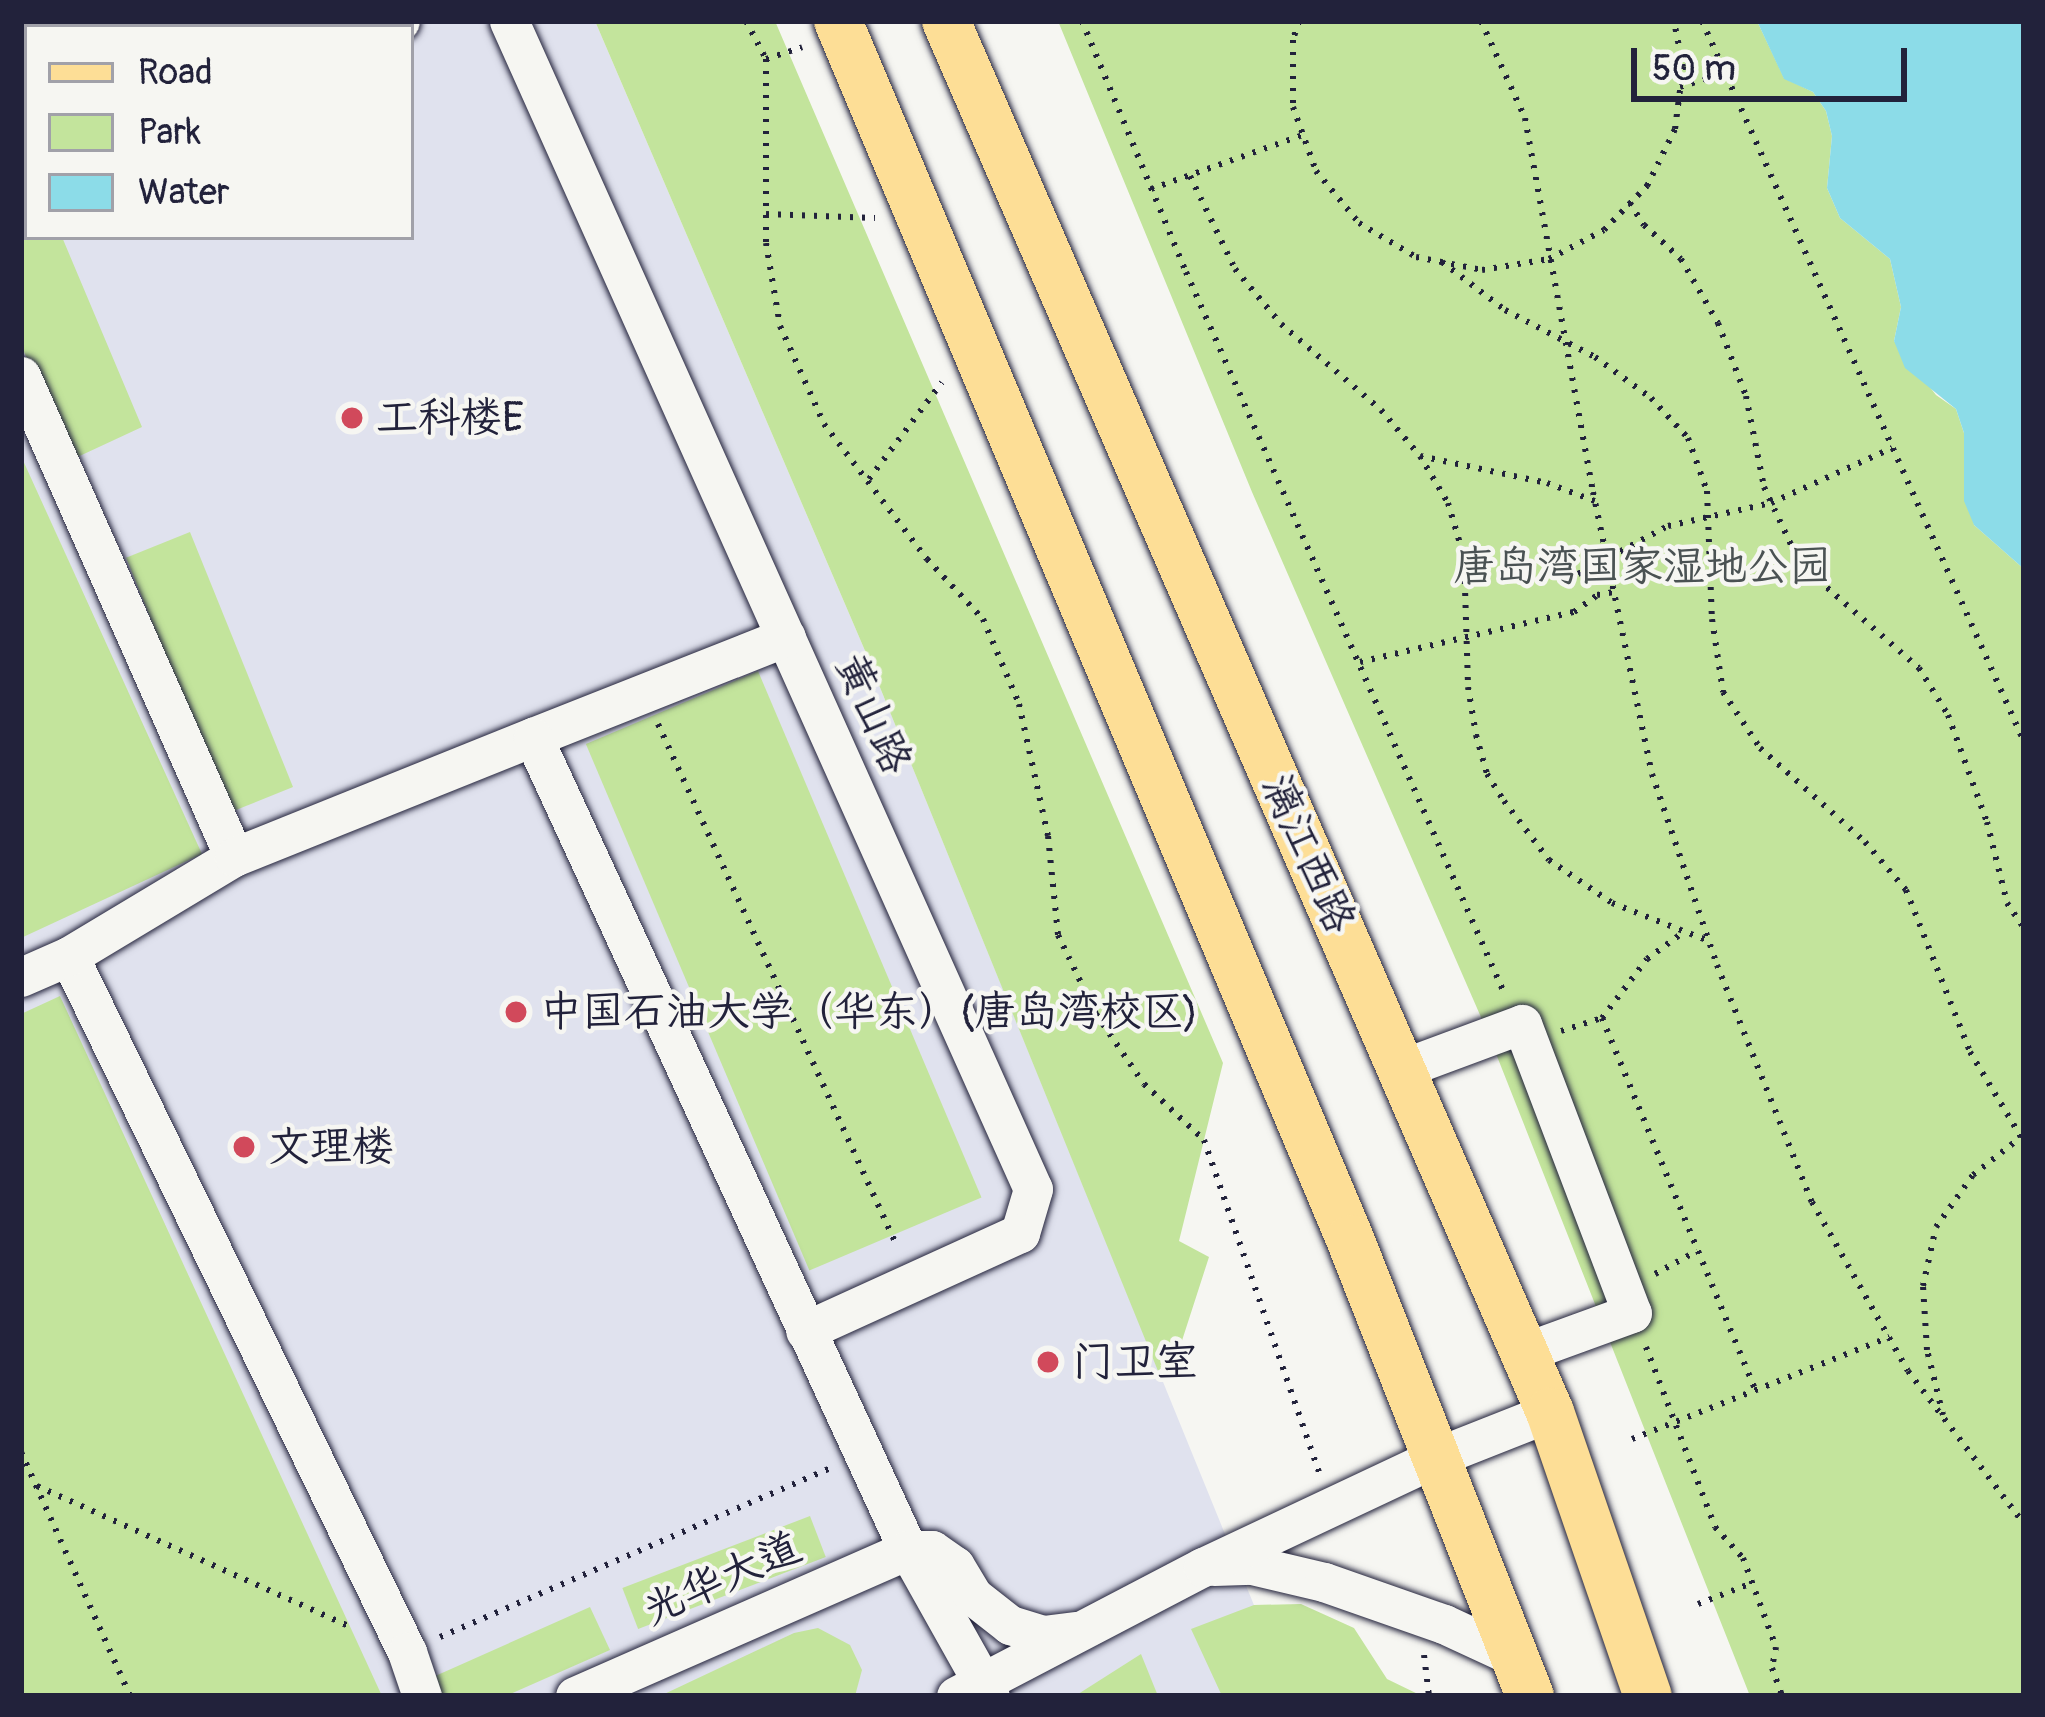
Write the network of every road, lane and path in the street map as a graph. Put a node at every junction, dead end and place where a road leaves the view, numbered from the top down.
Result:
1 (509, 21) edge
2 (746, 21) edge
3 (946, 21) edge
4 (1082, 21) edge
5 (1299, 21) edge
6 (1481, 21) edge
7 (1674, 21) edge
8 (1702, 21) edge
9 (820, 34) edge
10 (766, 59) junction
11 (1725, 73) junction
12 (1680, 87) junction
13 (1303, 135) junction
14 (1190, 176) junction
15 (1151, 189) junction
16 (1630, 203) junction
17 (766, 214) junction
18 (875, 218) dead end
19 (1549, 259) junction
20 (1442, 262) junction
21 (1564, 344) junction
22 (21, 376) edge
23 (944, 380) dead end
24 (1892, 448) junction
25 (1420, 456) junction
26 (869, 479) junction
27 (1595, 501) junction
28 (1771, 503) junction
29 (1708, 519) junction
30 (1608, 562) junction
31 (1578, 574) dead end
32 (1614, 592) junction
33 (1468, 633) junction
34 (786, 638) junction
35 (1360, 662) junction
36 (644, 693) junction
37 (533, 736) junction
38 (2024, 742) edge
39 (234, 857) junction
40 (2024, 928) edge
41 (1685, 932) junction
42 (1708, 941) junction
43 (69, 956) junction
44 (21, 977) edge
45 (1602, 1018) junction
46 (1525, 1032) junction
47 (1401, 1069) junction
48 (2022, 1136) edge
49 (914, 1281) junction
50 (1632, 1313) junction
51 (806, 1331) junction
52 (1888, 1337) junction
53 (1525, 1352) junction
54 (1755, 1390) junction
55 (1550, 1412) junction
56 (1944, 1419) junction
57 (1675, 1422) junction
58 (1632, 1439) dead end
59 (21, 1452) edge
60 (863, 1454) junction
61 (1439, 1456) junction
62 (38, 1486) junction
63 (1330, 1508) junction
64 (2024, 1524) edge
65 (908, 1550) junction
66 (1203, 1567) junction
67 (1752, 1583) junction
68 (1698, 1604) dead end
69 (1084, 1630) junction
70 (406, 1652) junction
71 (1522, 1677) edge
72 (976, 1692) edge
73 (130, 1696) edge
74 (422, 1696) edge
75 (574, 1696) edge
76 (1648, 1696) edge
77 (1782, 1696) edge

1 - 34 street, 黄山路
2 - 10 path
3 - 47 main road, 漓江西路
4 - 15 path
5 - 13 path
6 - 19 path
7 - 12 path
8 - 11 path
9 - 10 path
9 - 61 main road
10 - 17 path
11 - 12 path
11 - 24 path
12 - 16 path
13 - 14 path
13 - 20 path
14 - 15 path
14 - 25 path
15 - 35 path
16 - 19 path
16 - 28 path
17 - 18 path
17 - 26 path
19 - 20 path
19 - 21 path
20 - 21 path
21 - 27 path
21 - 29 path
22 - 39 street
23 - 26 path
24 - 28 path
24 - 38 path
25 - 27 path
25 - 33 path
26 - 63 path
27 - 30 path
28 - 29 path
28 - 40 path
29 - 30 path
29 - 48 path
30 - 31 path
30 - 32 path
32 - 33 path
32 - 42 path
33 - 35 path
33 - 41 path
34 - 36 street
34 - 49 street, 黄山路
35 - 46 path
36 - 37 street
36 - 49 path
37 - 39 street
37 - 51 street
39 - 43 street
41 - 42 path
41 - 45 path
42 - 52 path
43 - 44 street
43 - 70 street
45 - 46 path
45 - 54 path
46 - 47 street
46 - 50 street
47 - 53 main road, 漓江西路
48 - 56 path
49 - 51 street, 黄山路
50 - 53 street
50 - 57 path
51 - 60 street
52 - 54 path
52 - 56 path
53 - 55 main road, 漓江西路
54 - 57 path
55 - 61 street
55 - 76 main road, 漓江西路
56 - 64 path
57 - 58 path
57 - 67 path
59 - 62 path
60 - 65 street
60 - 70 path
61 - 63 street
61 - 71 main road
62 - 70 path
62 - 73 path
63 - 66 street
65 - 69 street
65 - 72 street
65 - 75 street, 光华大道
66 - 69 street
66 - 71 street
67 - 68 path
67 - 77 path
69 - 72 street
70 - 74 street

